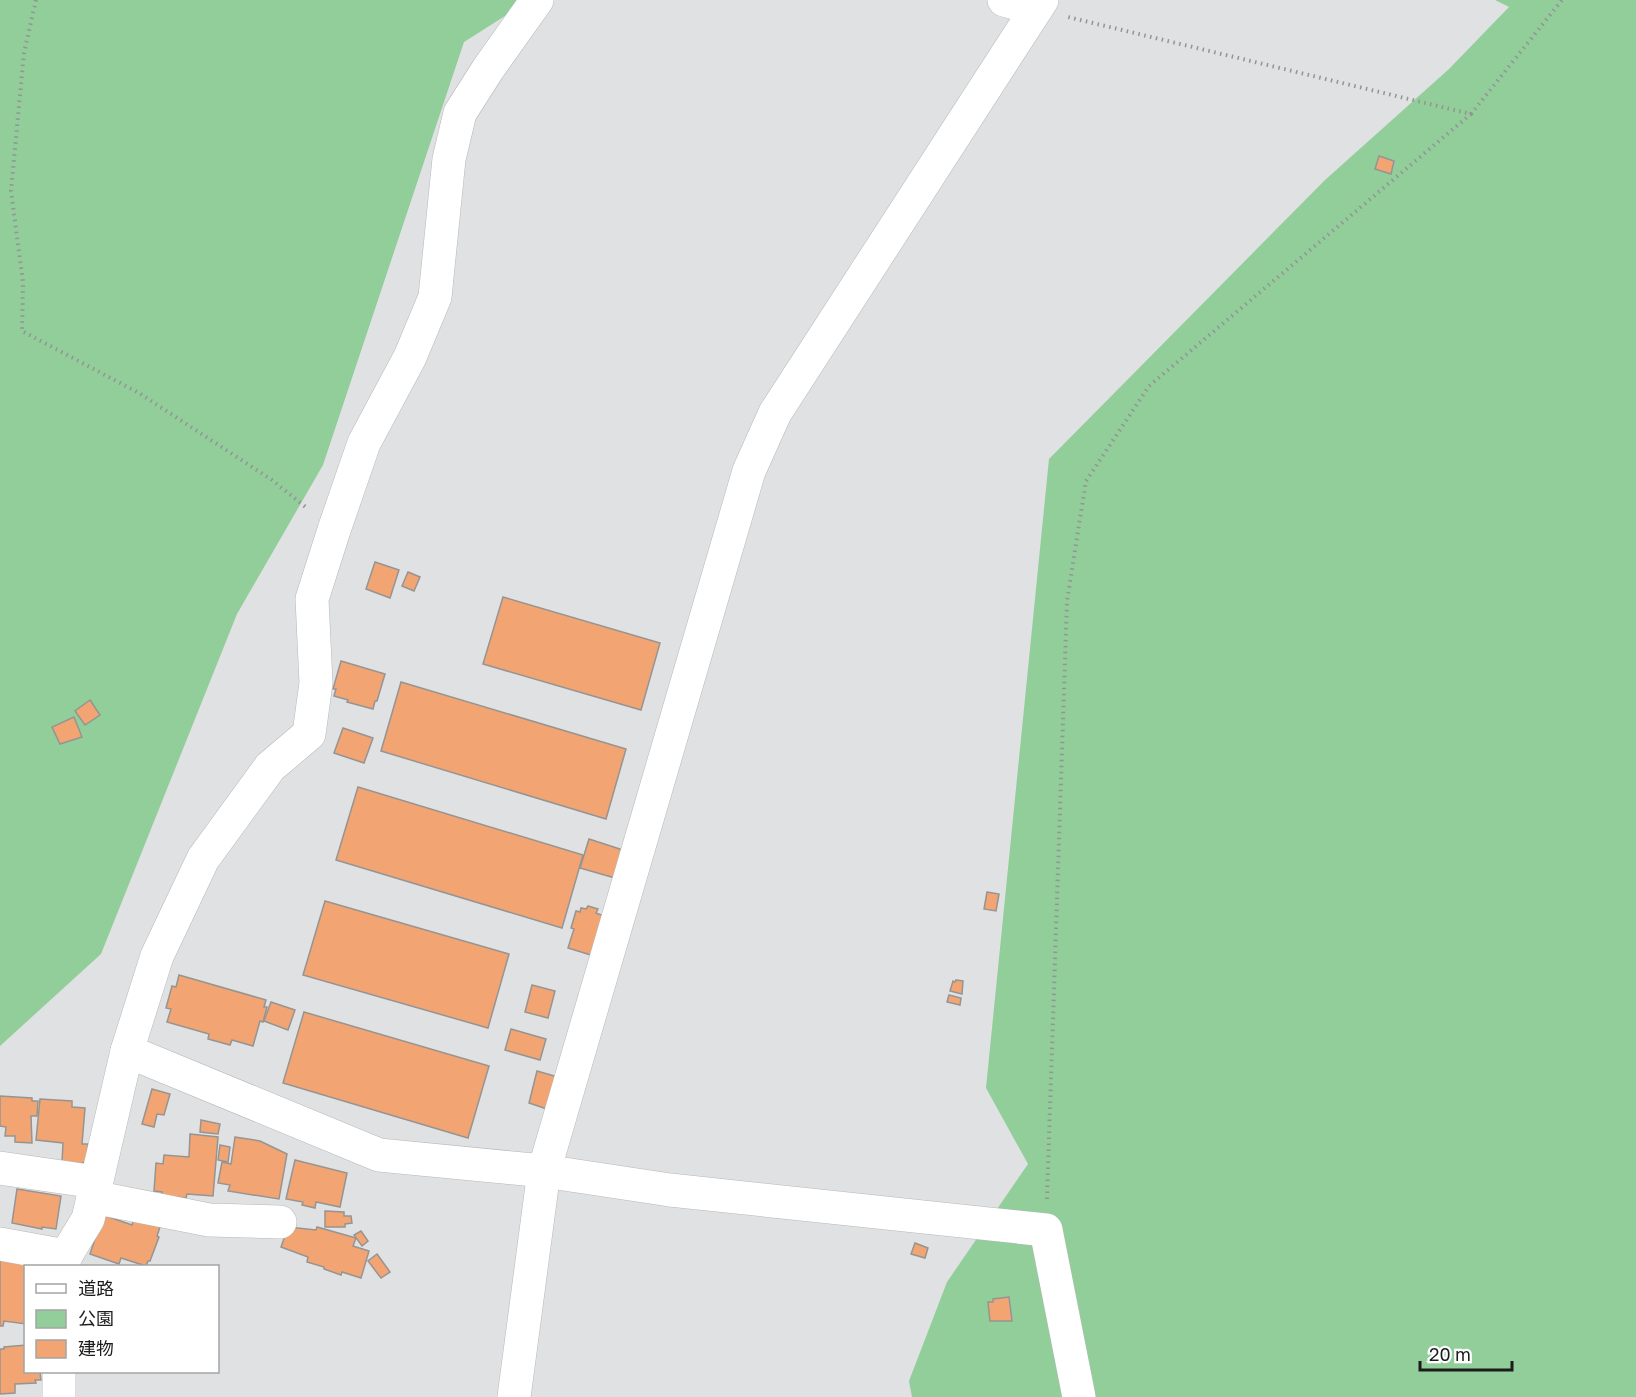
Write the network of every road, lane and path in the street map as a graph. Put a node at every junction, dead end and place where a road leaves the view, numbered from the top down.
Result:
1 (36, 0) edge
2 (537, 0) edge
3 (1004, 0) edge
4 (1562, 0) edge
5 (1039, 4) edge
6 (1471, 114) junction
7 (334, 530) junction
8 (127, 1051) junction
9 (0, 1167) edge
10 (544, 1171) junction
11 (94, 1190) junction
12 (280, 1222) dead end
13 (1046, 1230) junction
14 (0, 1244) edge
15 (64, 1261) edge
16 (59, 1373) edge
17 (59, 1397) edge
18 (514, 1397) edge
19 (1079, 1397) edge

1 - 7 path
2 - 7 street
3 - 5 street
4 - 6 path
5 - 6 path
5 - 10 street
6 - 13 path
7 - 8 street
8 - 10 street
8 - 11 street
9 - 11 street
10 - 13 street
10 - 18 street
11 - 12 street
11 - 15 street
13 - 19 street
14 - 15 street
16 - 17 street

